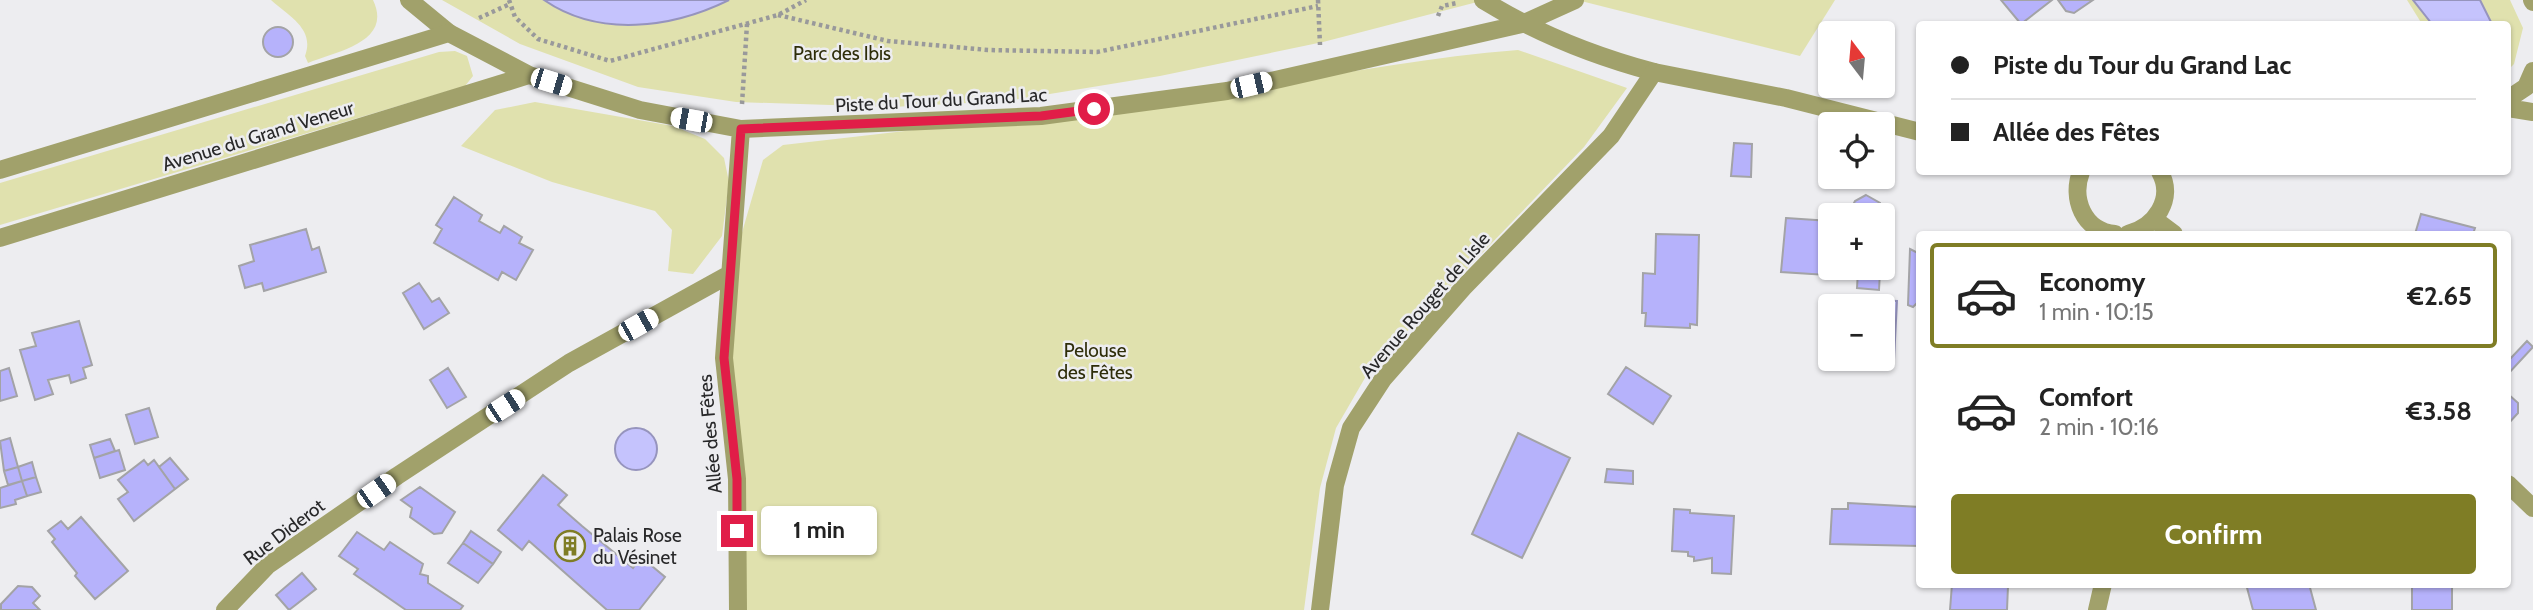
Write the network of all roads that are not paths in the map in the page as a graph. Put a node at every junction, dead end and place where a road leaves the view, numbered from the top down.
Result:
1 (409, 0) edge
2 (1483, 0) edge
3 (1575, 0) edge
4 (1522, 24) junction
5 (449, 33) junction
6 (2533, 71) edge
7 (1654, 72) junction
8 (529, 75) junction
9 (2511, 97) edge
10 (2511, 108) edge
11 (2533, 112) edge
12 (741, 129) junction
13 (1916, 131) edge
14 (0, 170) edge
15 (2081, 175) edge
16 (2161, 175) edge
17 (2154, 219) junction
18 (2107, 231) edge
19 (2141, 231) edge
20 (2170, 231) edge
21 (0, 237) edge
22 (730, 274) junction
23 (2511, 487) edge
24 (2533, 508) edge
25 (2102, 588) edge
26 (225, 610) edge
27 (738, 610) edge
28 (1320, 610) edge
29 (2098, 610) edge

1 - 5 street, Piste du Tour du Grand Lac
2 - 4 street
3 - 4 street, Piste du Tour du Grand Lac
4 - 7 street
4 - 12 street, Piste du Tour du Grand Lac
5 - 8 street, Piste du Tour du Grand Lac
5 - 14 street
6 - 9 street
7 - 13 street
7 - 28 street, Avenue Rouget de Lisle
8 - 12 street, Piste du Tour du Grand Lac
8 - 21 street, Avenue du Grand Veneur
10 - 11 street
12 - 22 street, Allée des Fêtes
15 - 18 street
16 - 17 street
17 - 19 street
17 - 20 street
22 - 26 street, Rue Diderot
22 - 27 street, Allée des Fêtes
23 - 24 street
25 - 29 street

